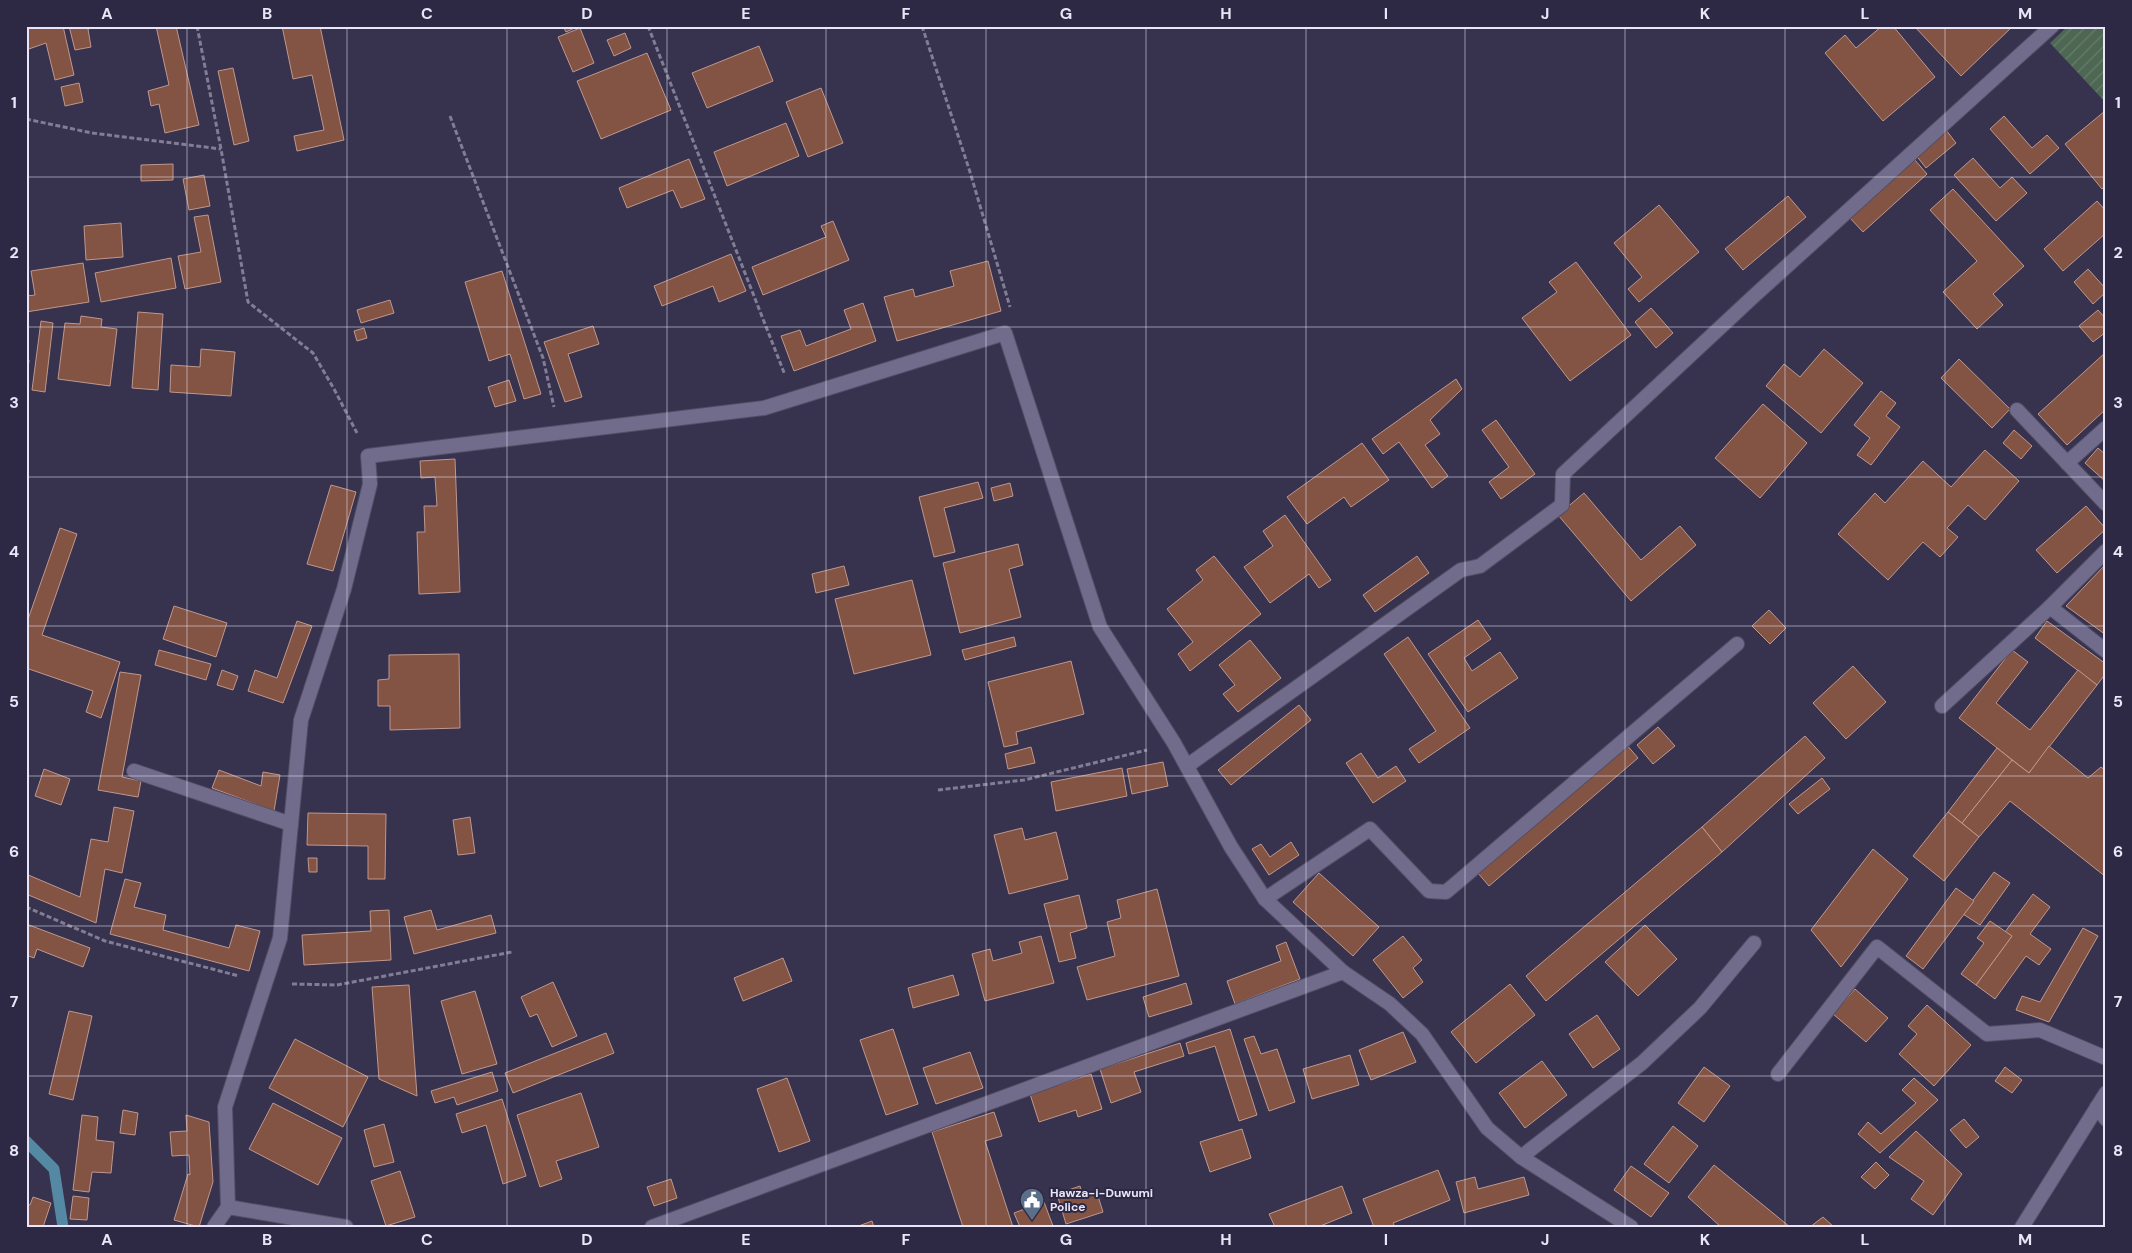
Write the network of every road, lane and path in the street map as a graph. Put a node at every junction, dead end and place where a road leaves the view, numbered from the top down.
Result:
1 (197, 26) edge
2 (648, 26) edge
3 (922, 26) edge
4 (2052, 26) edge
5 (450, 116) dead end
6 (26, 119) edge
7 (221, 149) junction
8 (1005, 333) junction
9 (794, 399) junction
10 (2017, 410) dead end
11 (2106, 428) edge
12 (560, 434) junction
13 (368, 456) junction
14 (2067, 463) junction
15 (2106, 504) edge
16 (2106, 551) edge
17 (2050, 608) junction
18 (1737, 644) dead end
19 (2106, 651) edge
20 (1942, 706) dead end
21 (1174, 743) junction
22 (1187, 766) junction
23 (134, 771) dead end
24 (938, 790) dead end
25 (291, 824) junction
26 (1265, 899) junction
27 (1754, 943) dead end
28 (1343, 972) junction
29 (2106, 1058) edge
30 (1778, 1074) dead end
31 (2106, 1093) edge
32 (2098, 1107) junction
33 (2106, 1119) edge
34 (1522, 1158) junction
35 (228, 1207) junction
36 (214, 1227) edge
37 (346, 1227) edge
38 (652, 1227) edge
39 (1630, 1227) edge
40 (2022, 1227) edge

1 - 7 path
2 - 9 path
3 - 8 path
4 - 22 street
5 - 12 path
6 - 7 path
7 - 13 path
8 - 9 street
8 - 21 street
9 - 12 street
10 - 14 street
11 - 14 street
12 - 13 street
13 - 25 street
14 - 15 street
16 - 17 street
17 - 19 street
17 - 20 street
18 - 26 street
21 - 22 street
21 - 24 path
22 - 26 street
23 - 25 street
25 - 35 street
26 - 28 street
27 - 34 street
28 - 34 street
28 - 38 street
29 - 30 street
31 - 32 street
32 - 33 street
32 - 40 street
34 - 39 street
35 - 36 street
35 - 37 street

